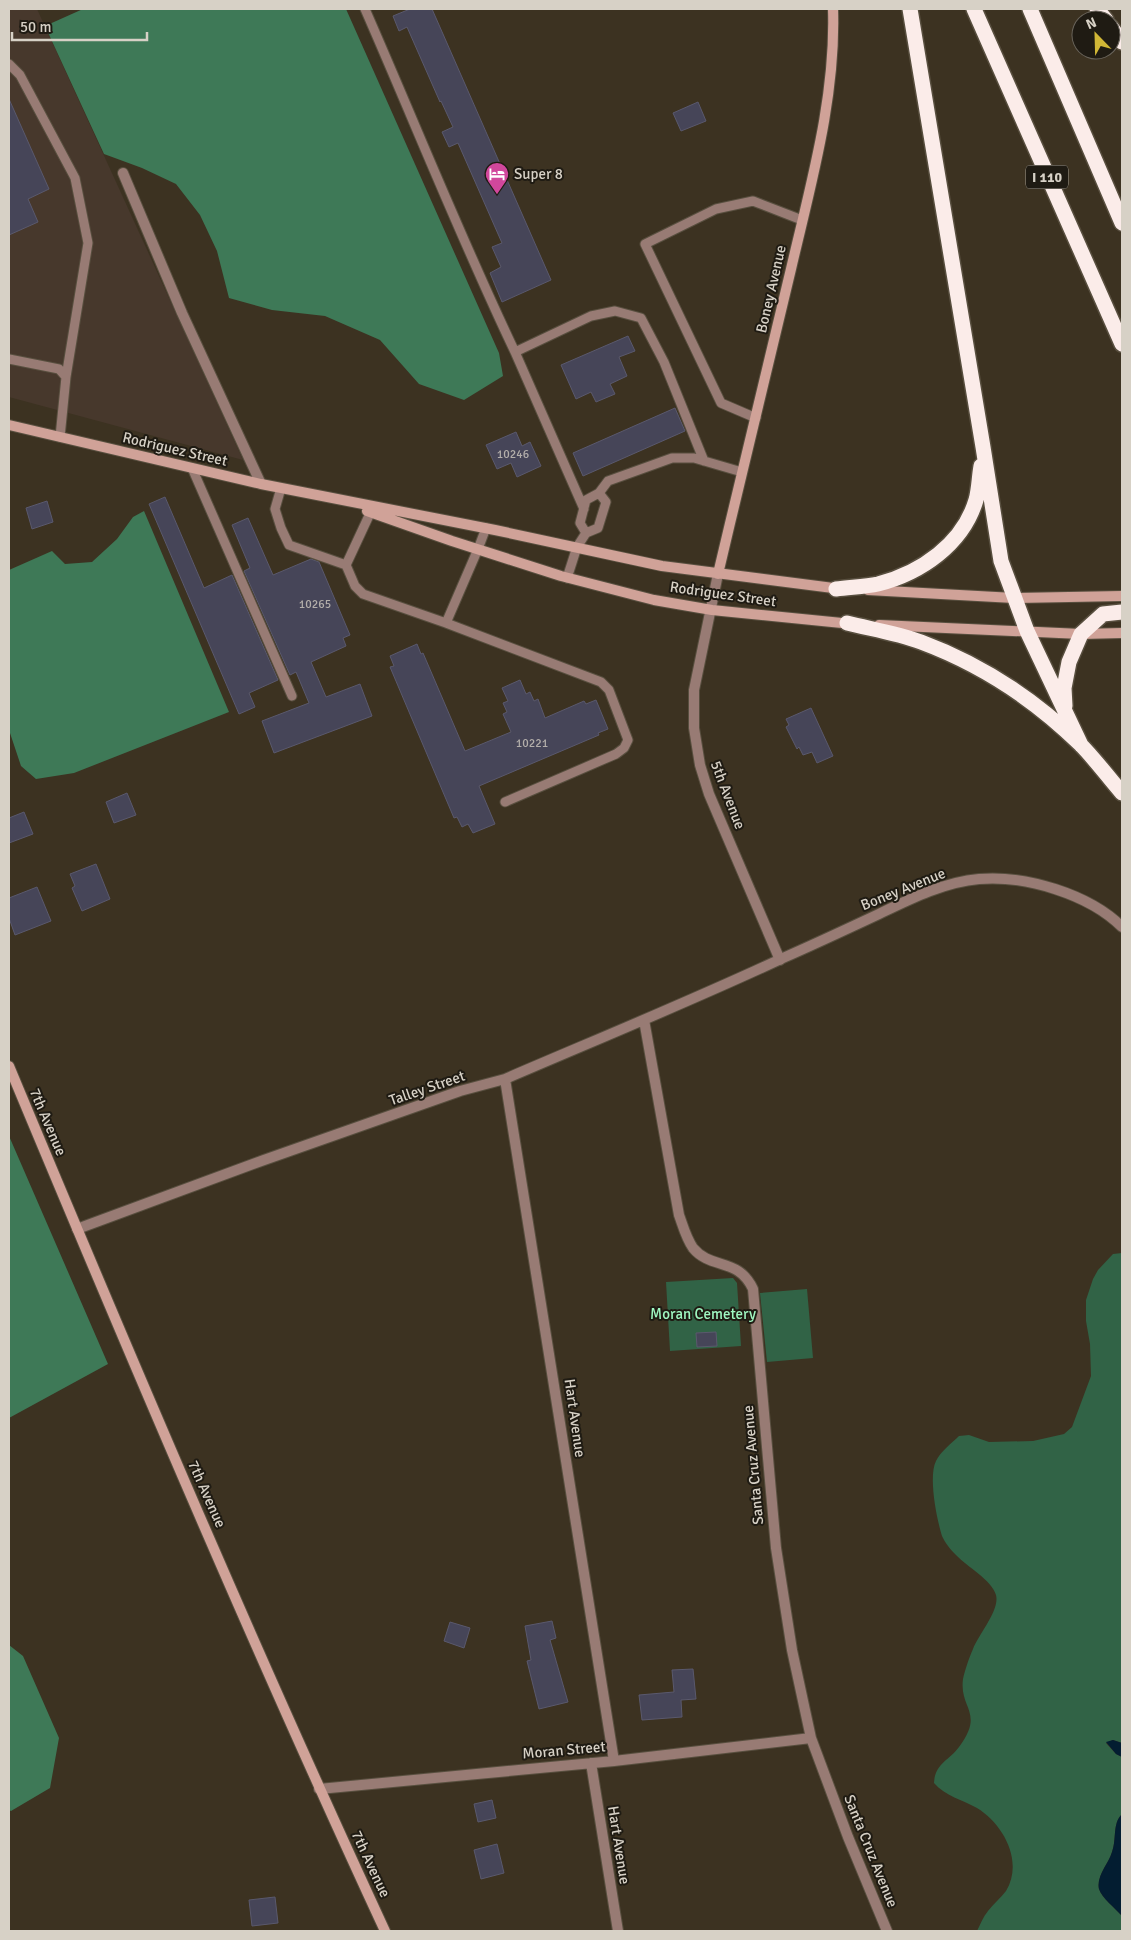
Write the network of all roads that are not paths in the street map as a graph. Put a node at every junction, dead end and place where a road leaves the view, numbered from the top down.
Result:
1 (365, 9) edge
2 (834, 9) edge
3 (910, 9) edge
4 (974, 9) edge
5 (1030, 9) edge
6 (9, 64) edge
7 (122, 173) dead end
8 (802, 220) junction
9 (1122, 223) edge
10 (1122, 344) edge
11 (515, 352) junction
12 (9, 358) edge
13 (66, 377) junction
14 (756, 418) junction
15 (9, 425) edge
16 (60, 437) junction
17 (983, 447) junction
18 (704, 461) junction
19 (192, 468) junction
20 (742, 472) junction
21 (261, 484) junction
22 (281, 488) junction
23 (599, 493) junction
24 (372, 509) junction
25 (584, 509) junction
26 (486, 528) junction
27 (586, 532) junction
28 (576, 547) junction
29 (478, 550) junction
30 (346, 565) junction
31 (718, 574) junction
32 (567, 578) junction
33 (836, 589) junction
34 (1122, 596) edge
35 (1014, 598) junction
36 (712, 610) junction
37 (1122, 612) edge
38 (446, 623) junction
39 (847, 624) junction
40 (1027, 631) junction
41 (1122, 633) edge
42 (1082, 634) junction
43 (292, 696) dead end
44 (1065, 709) junction
45 (1081, 745) junction
46 (1122, 793) edge
47 (505, 802) dead end
48 (1122, 926) edge
49 (780, 960) junction
50 (644, 1020) junction
51 (9, 1066) edge
52 (505, 1079) junction
53 (77, 1229) junction
54 (810, 1738) junction
55 (614, 1761) junction
56 (590, 1763) junction
57 (319, 1789) junction
58 (385, 1931) edge
59 (618, 1931) edge
60 (887, 1931) edge

1 - 11 lane
2 - 8 main road, Boney Avenue
3 - 17 highway
4 - 10 highway, I 110
5 - 9 highway
6 - 13 lane
7 - 21 street
8 - 14 main road, Boney Avenue
8 - 14 lane
11 - 18 lane
11 - 25 lane
12 - 13 lane
13 - 16 lane
14 - 20 main road, Boney Avenue
15 - 16 main road, Rodriguez Street
16 - 19 main road, Rodriguez Street
17 - 33 highway
17 - 35 highway
18 - 20 lane
18 - 23 lane
19 - 21 main road, Rodriguez Street
19 - 43 lane
20 - 31 main road, Boney Avenue
21 - 22 main road, Rodriguez Street
22 - 24 main road, Rodriguez Street
22 - 30 lane
23 - 25 lane
23 - 27 lane
24 - 26 main road, Rodriguez Street
24 - 29 main road, Rodriguez Street
24 - 30 lane
25 - 27 lane
26 - 28 main road, Rodriguez Street
26 - 29 lane
27 - 28 lane
28 - 31 main road, Rodriguez Street
28 - 32 lane
29 - 32 main road, Rodriguez Street
29 - 38 lane
30 - 38 lane
31 - 33 main road, Rodriguez Street
31 - 36 street, 5th Avenue
32 - 36 main road, Rodriguez Street
33 - 35 main road, Rodriguez Street
34 - 35 main road, Rodriguez Street
35 - 40 highway
36 - 39 main road, Rodriguez Street
36 - 49 street, 5th Avenue
37 - 42 highway
38 - 47 lane
39 - 40 main road, Rodriguez Street
39 - 45 highway
40 - 42 main road, Rodriguez Street
40 - 44 highway
41 - 42 main road, Rodriguez Street
42 - 44 highway
44 - 45 highway
45 - 46 highway
48 - 49 street, Boney Avenue
49 - 50 street, Talley Street
50 - 52 street, Talley Street
50 - 54 street, Santa Cruz Avenue
51 - 53 main road, 7th Avenue
52 - 53 street, Talley Street
52 - 55 street, Hart Avenue
53 - 57 main road, 7th Avenue
54 - 55 street, Moran Street
54 - 60 street, Santa Cruz Avenue
55 - 56 street, Moran Street
56 - 57 street, Moran Street
56 - 59 street, Hart Avenue
57 - 58 main road, 7th Avenue

